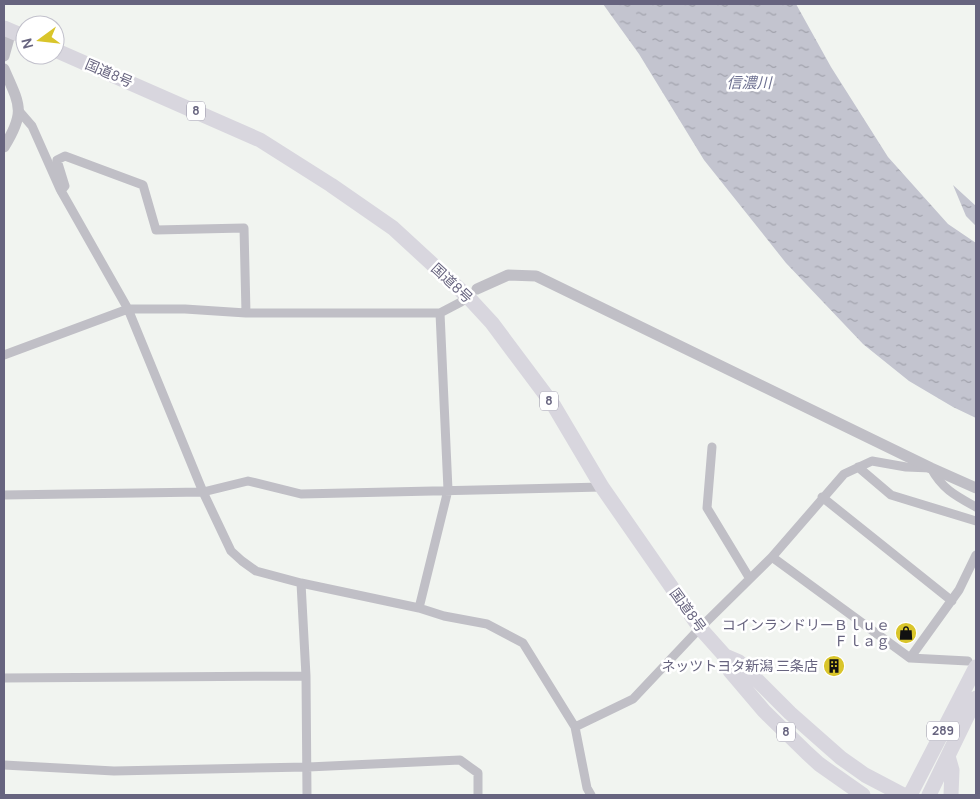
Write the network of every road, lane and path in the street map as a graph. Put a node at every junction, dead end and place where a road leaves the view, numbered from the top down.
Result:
1 (13, 32) edge
2 (65, 54) edge
3 (4, 56) edge
4 (4, 69) edge
5 (19, 111) junction
6 (4, 147) edge
7 (61, 192) junction
8 (472, 293) junction
9 (128, 309) junction
10 (246, 313) junction
11 (440, 313) junction
12 (4, 354) edge
13 (712, 447) dead end
14 (858, 467) junction
15 (931, 468) junction
16 (602, 487) junction
17 (976, 488) edge
18 (448, 490) junction
19 (203, 492) junction
20 (4, 495) edge
21 (822, 497) junction
22 (976, 507) edge
23 (976, 521) edge
24 (976, 555) edge
25 (772, 557) junction
26 (750, 579) junction
27 (301, 583) junction
28 (952, 602) junction
29 (419, 608) junction
30 (700, 628) junction
31 (724, 656) junction
32 (910, 658) junction
33 (972, 664) edge
34 (306, 676) junction
35 (4, 678) edge
36 (976, 698) edge
37 (576, 727) junction
38 (948, 756) junction
39 (4, 765) edge
40 (308, 767) junction
41 (307, 795) edge
42 (478, 795) edge
43 (591, 795) edge
44 (863, 795) edge
45 (903, 795) edge
46 (910, 795) edge
47 (929, 795) edge
48 (951, 795) edge

1 - 3 street
2 - 8 highway, 国道8号 / 8
4 - 5 street
5 - 6 street
5 - 7 street
7 - 9 street
7 - 10 street
8 - 11 street
8 - 15 street
8 - 16 highway, 国道8号 / 8
9 - 10 street
9 - 12 street
9 - 19 street
10 - 11 street
11 - 18 street
13 - 26 street
14 - 15 street
14 - 21 street
14 - 23 street
15 - 17 street
15 - 22 street
16 - 18 street
16 - 30 highway, 国道8号 / 8
18 - 19 street
18 - 29 street
19 - 20 street
19 - 27 street
21 - 25 street
21 - 28 street
24 - 28 street
25 - 26 street
25 - 32 street
26 - 30 street
27 - 29 street
27 - 34 street
28 - 32 street
29 - 37 street
30 - 31 highway, 国道8号 / 8
30 - 37 street
31 - 44 highway, 国道8号 / 8
31 - 45 highway, 国道8号 / 8
32 - 33 street
33 - 46 highway, 289
34 - 35 street
34 - 40 street
36 - 38 highway, 289
37 - 43 street
38 - 47 highway, 289
38 - 48 highway
39 - 40 street
40 - 41 street
40 - 42 street

